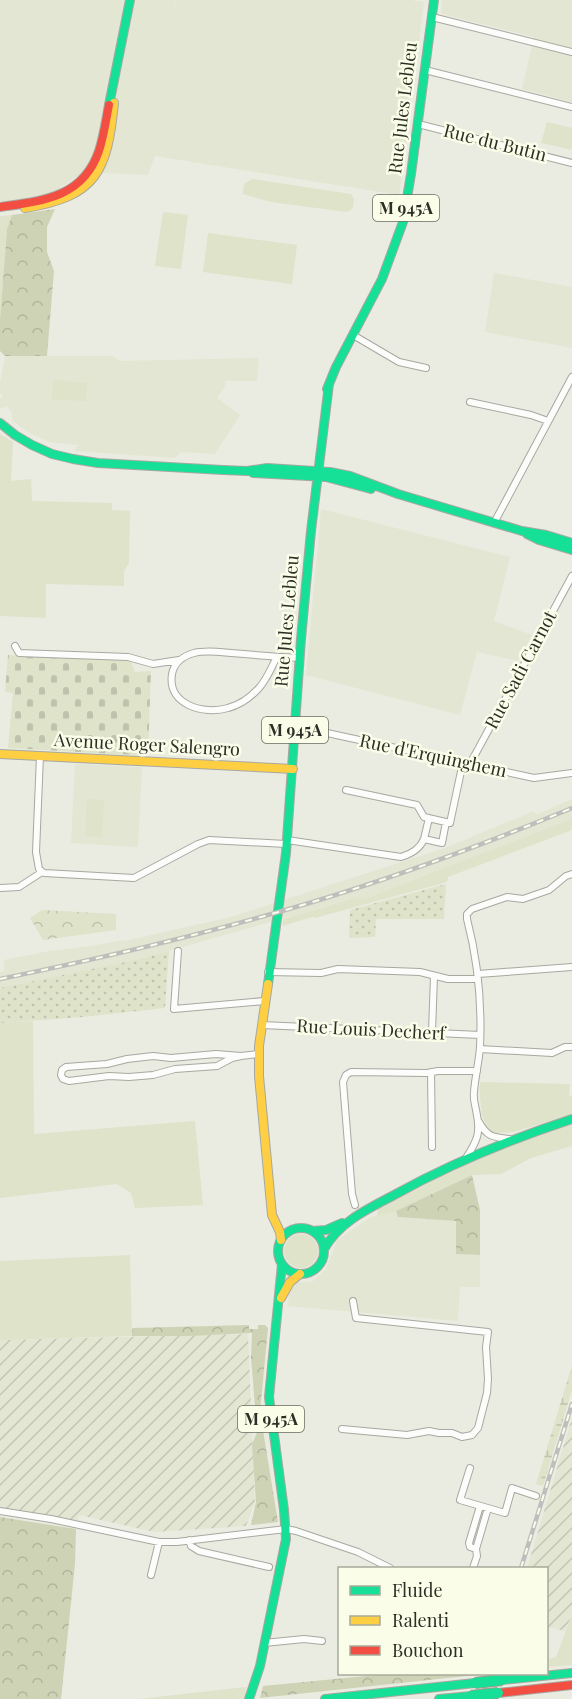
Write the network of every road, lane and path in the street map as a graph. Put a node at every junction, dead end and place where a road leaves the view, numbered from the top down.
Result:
1 (130, 0) edge
2 (434, 0) edge
3 (432, 17) junction
4 (572, 52) edge
5 (425, 70) junction
6 (572, 107) edge
7 (418, 124) junction
8 (572, 163) edge
9 (0, 209) edge
10 (353, 335) junction
11 (426, 368) dead end
12 (572, 377) edge
13 (470, 402) dead end
14 (548, 421) junction
15 (0, 423) edge
16 (316, 474) junction
17 (494, 523) junction
18 (522, 531) junction
19 (572, 543) edge
20 (572, 550) edge
21 (572, 576) edge
22 (15, 646) dead end
23 (277, 657) junction
24 (300, 658) junction
25 (179, 660) junction
26 (295, 726) junction
27 (0, 754) edge
28 (40, 756) junction
29 (467, 763) junction
30 (293, 769) junction
31 (572, 773) edge
32 (346, 790) dead end
33 (429, 818) junction
34 (448, 822) junction
35 (424, 840) junction
36 (287, 842) junction
37 (42, 872) junction
38 (572, 874) edge
39 (0, 888) edge
40 (178, 951) dead end
41 (572, 967) edge
42 (268, 972) junction
43 (434, 976) junction
44 (478, 977) junction
45 (264, 1001) junction
46 (261, 1025) junction
47 (432, 1032) junction
48 (480, 1035) junction
49 (572, 1047) edge
50 (480, 1049) junction
51 (259, 1054) junction
52 (241, 1056) junction
53 (162, 1058) junction
54 (477, 1071) junction
55 (164, 1072) junction
56 (431, 1072) junction
57 (572, 1119) edge
58 (479, 1121) junction
59 (510, 1140) junction
60 (432, 1147) dead end
61 (466, 1158) junction
62 (272, 1205) junction
63 (357, 1210) junction
64 (297, 1228) junction
65 (312, 1231) junction
66 (281, 1240) junction
67 (324, 1249) junction
68 (282, 1264) junction
69 (300, 1274) junction
70 (353, 1302) dead end
71 (278, 1309) junction
72 (342, 1429) dead end
73 (470, 1468) dead end
74 (536, 1496) dead end
75 (480, 1506) junction
76 (488, 1508) junction
77 (0, 1511) edge
78 (286, 1529) junction
79 (189, 1540) junction
80 (159, 1542) junction
81 (476, 1549) junction
82 (269, 1567) dead end
83 (386, 1567) edge
84 (474, 1567) edge
85 (151, 1575) dead end
86 (322, 1641) dead end
87 (264, 1644) junction
88 (572, 1673) edge
89 (548, 1674) edge
90 (536, 1675) edge
91 (499, 1677) edge
92 (572, 1685) edge
93 (252, 1699) edge
94 (326, 1699) edge
95 (439, 1699) edge
96 (488, 1699) edge

1 - 9 main road
2 - 3 main road, Rue Jules Lebleu / M 945A
3 - 4 street
3 - 5 main road, Rue Jules Lebleu / M 945A
5 - 6 street
5 - 7 main road, Rue Jules Lebleu / M 945A
7 - 8 street, Rue du Butin
7 - 10 main road, Rue Jules Lebleu / M 945A
10 - 11 street
10 - 16 main road, Rue Jules Lebleu / M 945A
12 - 14 street
13 - 14 street
14 - 17 street
15 - 16 main road
16 - 17 main road
16 - 24 main road, Rue Jules Lebleu / M 945A
17 - 18 main road
18 - 19 main road
18 - 20 main road
21 - 29 street, Rue Sadi Carnot
22 - 25 street
23 - 24 street
23 - 25 street
23 - 25 street
24 - 26 main road, Rue Jules Lebleu / M 945A
26 - 29 street, Rue d'Erquinghem
26 - 30 main road, Rue Jules Lebleu / M 945A
27 - 28 main road, Avenue Roger Salengro
28 - 30 main road, Avenue Roger Salengro
28 - 37 street
29 - 31 street, Rue d'Erquinghem
29 - 34 street, Rue Sadi Carnot
30 - 36 main road, Rue Jules Lebleu / M 945A
32 - 33 street
33 - 34 street
33 - 35 street
34 - 35 street
35 - 36 street
36 - 37 street
36 - 42 main road, Rue Jules Lebleu / M 945A
37 - 39 street
38 - 44 street
40 - 45 street
41 - 44 street
42 - 43 street
42 - 45 main road, M 945A
43 - 44 street
43 - 47 street
44 - 48 street
45 - 46 main road, M 945A
46 - 47 street, Rue Louis Decherf
46 - 51 main road, M 945A
47 - 48 street, Rue Louis Decherf
48 - 50 street
49 - 50 street
50 - 54 street
51 - 52 street
51 - 62 main road, M 945A
52 - 53 street
52 - 55 street
53 - 55 street
53 - 55 street
54 - 56 street
54 - 58 street
56 - 60 street
56 - 63 street
57 - 59 main road
58 - 59 street
58 - 61 street
59 - 61 main road
61 - 63 main road
62 - 64 main road
62 - 66 main road, M 945A
63 - 65 main road
63 - 67 main road
64 - 65 main road
64 - 66 main road
65 - 67 main road
66 - 68 main road
67 - 69 main road
68 - 69 main road
68 - 71 main road, M 945A
69 - 71 main road, M 945A
70 - 72 street
71 - 78 main road, M 945A
73 - 75 street
74 - 76 street
75 - 76 street
75 - 81 street
76 - 81 street
77 - 80 street
78 - 79 street
78 - 83 street
78 - 87 main road, M 945A
79 - 80 street
79 - 82 street
80 - 85 street
81 - 84 street
86 - 87 street
87 - 93 main road, M 945A
88 - 89 main road
90 - 91 main road
91 - 94 main road, bridge
91 - 96 street
92 - 95 main road, bridge

